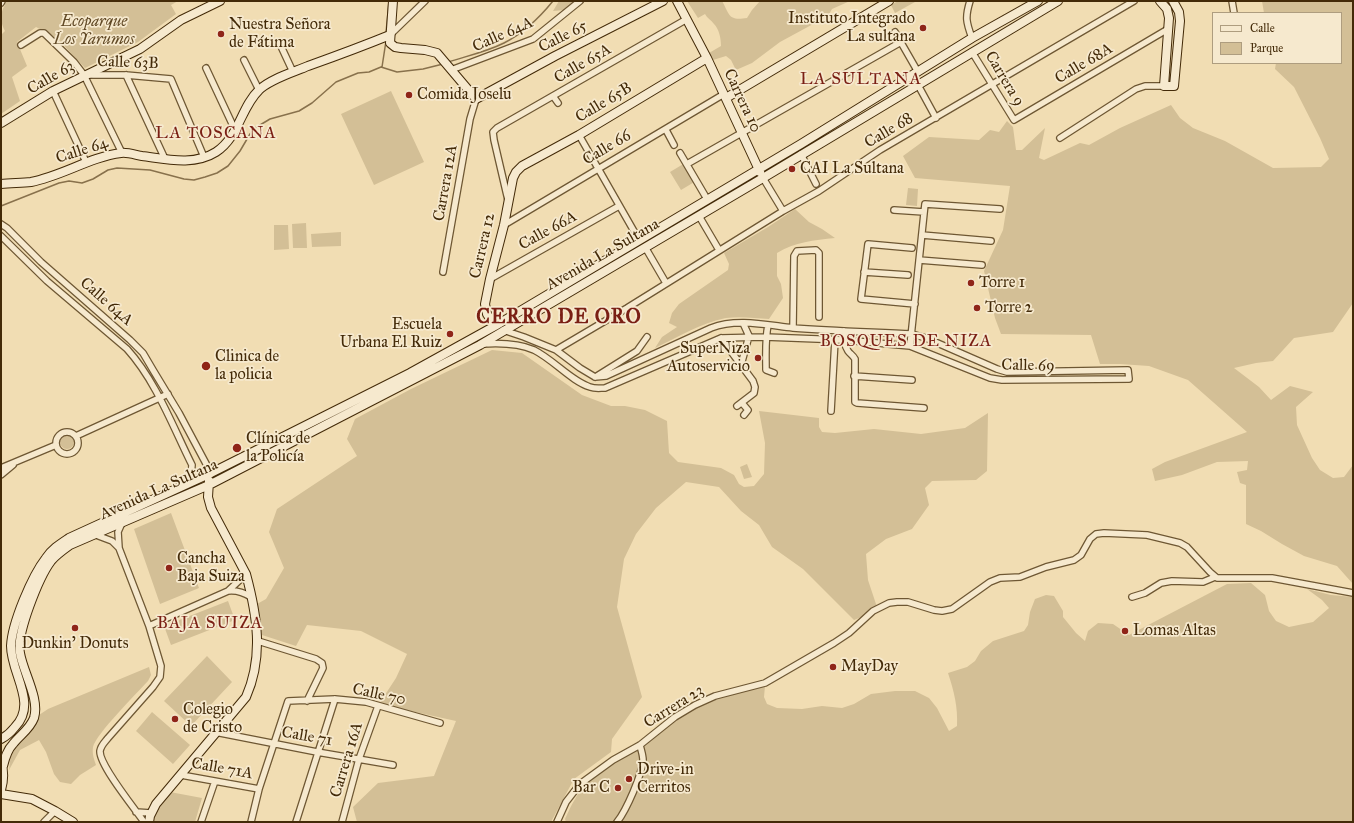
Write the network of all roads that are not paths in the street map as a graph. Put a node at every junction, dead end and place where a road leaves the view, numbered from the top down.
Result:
1 (220, 1) edge
2 (393, 1) edge
3 (425, 1) edge
4 (580, 1) edge
5 (663, 1) edge
6 (677, 1) edge
7 (889, 1) edge
8 (970, 1) edge
9 (1038, 1) edge
10 (1058, 1) edge
11 (1134, 1) edge
12 (1160, 1) edge
13 (1173, 1) edge
14 (1232, 1) edge
15 (1234, 12) edge
16 (687, 19) junction
17 (1168, 29) junction
18 (895, 32) dead end
19 (390, 35) junction
20 (972, 38) junction
21 (279, 42) dead end
22 (901, 42) junction
23 (20, 45) dead end
24 (972, 52) junction
25 (707, 58) junction
26 (244, 60) dead end
27 (206, 68) dead end
28 (450, 68) junction
29 (293, 72) junction
30 (918, 72) junction
31 (84, 75) junction
32 (126, 75) junction
33 (918, 85) junction
34 (993, 85) junction
35 (1164, 86) junction
36 (259, 90) junction
37 (53, 91) junction
38 (553, 96) junction
39 (725, 96) junction
40 (476, 99) junction
41 (558, 103) dead end
42 (936, 118) junction
43 (1014, 120) joint
44 (1, 123) edge
45 (235, 130) junction
46 (666, 130) junction
47 (742, 134) junction
48 (579, 135) junction
49 (1060, 138) dead end
50 (674, 145) dead end
51 (122, 153) junction
52 (680, 153) dead end
53 (802, 154) junction
54 (204, 157) junction
55 (165, 159) junction
56 (86, 162) junction
57 (687, 164) junction
58 (759, 168) junction
59 (598, 170) junction
60 (516, 172) joint
61 (763, 178) junction
62 (1, 184) edge
63 (816, 184) dead end
64 (707, 199) junction
65 (508, 201) junction
66 (619, 206) junction
67 (1000, 209) dead end
68 (894, 210) dead end
69 (783, 211) junction
70 (924, 212) junction
71 (699, 216) junction
72 (1, 224) edge
73 (504, 225) junction
74 (922, 235) junction
75 (1, 236) edge
76 (639, 240) junction
77 (991, 241) dead end
78 (645, 247) junction
79 (912, 248) dead end
80 (719, 250) junction
81 (919, 260) junction
82 (982, 265) dead end
83 (443, 272) dead end
84 (864, 272) junction
85 (908, 275) dead end
86 (490, 279) junction
87 (666, 282) junction
88 (915, 304) junction
89 (819, 317) dead end
90 (743, 323) junction
91 (768, 325) junction
92 (494, 326) junction
93 (793, 328) junction
94 (503, 330) junction
95 (844, 331) junction
96 (912, 334) junction
97 (749, 336) junction
98 (765, 336) junction
99 (647, 337) dead end
100 (721, 338) junction
101 (835, 340) junction
102 (845, 343) junction
103 (480, 344) junction
104 (910, 346) junction
105 (462, 349) junction
106 (556, 350) junction
107 (741, 365) junction
108 (774, 373) dead end
109 (854, 376) junction
110 (595, 377) junction
111 (912, 380) dead end
112 (169, 396) junction
113 (159, 398) junction
114 (924, 408) dead end
115 (831, 411) dead end
116 (744, 415) dead end
117 (76, 436) junction
118 (56, 445) junction
119 (20, 460) junction
120 (1, 468) edge
121 (210, 473) junction
122 (1, 475) edge
123 (184, 485) junction
124 (209, 485) junction
125 (122, 523) junction
126 (96, 534) junction
127 (118, 548) junction
128 (246, 574) junction
129 (1214, 577) junction
130 (228, 591) junction
131 (1353, 593) edge
132 (251, 597) junction
133 (1132, 598) dead end
134 (149, 626) junction
135 (258, 641) junction
136 (307, 700) junction
137 (335, 700) junction
138 (378, 706) junction
139 (440, 723) dead end
140 (215, 732) junction
141 (1, 739) edge
142 (274, 744) junction
143 (640, 745) junction
144 (317, 752) junction
145 (359, 759) junction
146 (2, 764) edge
147 (394, 765) dead end
148 (181, 775) junction
149 (214, 781) junction
150 (259, 789) junction
151 (1, 790) edge
152 (55, 811) junction
153 (136, 812) junction
154 (151, 813) junction
155 (44, 822) edge
156 (73, 822) edge
157 (144, 822) edge
158 (149, 822) edge
159 (201, 822) edge
160 (251, 822) edge
161 (296, 822) edge
162 (342, 822) edge
163 (557, 822) edge
164 (617, 822) edge

1 - 31 street, Calle 63
2 - 19 street
3 - 19 street, Calle 64
4 - 28 street, Calle 64A
5 - 40 street, Calle 65
6 - 16 street, Carrera 10
7 - 39 street, Calle 66
8 - 20 street
9 - 20 street, Avenida La Sultana
10 - 24 street, Avenida La Sultana
11 - 34 street, Calle 68
12 - 17 street
13 - 35 street
14 - 15 street
16 - 25 street, Carrera 10
16 - 38 street, Calle 65A
17 - 35 street
17 - 43 street, Calle 68A
18 - 22 street
19 - 28 street
19 - 29 street, Calle 64
20 - 30 street, Avenida La Sultana
21 - 29 street
22 - 30 street
22 - 47 street
23 - 31 street
24 - 33 street, Avenida La Sultana
24 - 34 street, Carrera 9
25 - 39 street, Carrera 10
25 - 48 street, Calle 65B
26 - 36 street
27 - 45 street
28 - 40 street
29 - 36 street, Calle 64
30 - 58 street, Avenida La Sultana
31 - 32 street, Calle 63B
31 - 37 street, Calle 63
31 - 51 street
32 - 54 street, Calle 63B
32 - 55 street
33 - 42 street
33 - 53 street, Avenida La Sultana
34 - 42 street, Calle 68
34 - 43 street, Carrera 9
35 - 49 street
36 - 45 street, Calle 64
37 - 44 street, Calle 63
37 - 56 street
38 - 41 street
38 - 65 street, Calle 65A
39 - 46 street, Calle 66
39 - 47 street, Carrera 10
40 - 83 street, Carrera 12A
42 - 69 street, Calle 68
45 - 54 street, Calle 64
46 - 50 street
46 - 59 street, Calle 66
47 - 57 street
47 - 58 street, Carrera 10
48 - 59 street
48 - 60 street, Calle 65B
51 - 55 street, Calle 64
51 - 56 street, Calle 64
52 - 57 street
53 - 61 street, Avenida La Sultana
53 - 63 street
54 - 55 street, Calle 64
56 - 62 street, Calle 64
57 - 64 street
58 - 61 street, Carrera 10
58 - 64 street, Avenida La Sultana
59 - 66 street
59 - 73 street, Calle 66
60 - 65 street, Carrera 12
61 - 69 street, Carrera 10
61 - 71 street, Avenida La Sultana
64 - 76 street, Avenida La Sultana
65 - 73 street, Carrera 12
66 - 76 street
66 - 86 street, Calle 66A
67 - 70 street
68 - 70 street
69 - 80 street, Calle 68
70 - 74 street
71 - 78 street, Avenida La Sultana
71 - 80 street
72 - 112 street, Calle 64A
73 - 86 street, Carrera 12
74 - 77 street
74 - 81 street
75 - 113 street, Calle 64A
76 - 92 street, Avenida La Sultana
78 - 87 street
78 - 94 street, Avenida La Sultana
79 - 84 street
80 - 87 street, Calle 68
81 - 82 street
81 - 88 street
84 - 85 street
84 - 88 street
86 - 92 street, Carrera 12
87 - 106 street, Calle 68
88 - 96 street
89 - 93 street
90 - 91 street, Calle 69
90 - 97 street
90 - 110 street, Calle 69
91 - 93 street, Calle 69
91 - 98 street
92 - 94 street
92 - 105 street, Avenida La Sultana
93 - 95 street, Calle 69
94 - 103 street, Avenida La Sultana
94 - 106 street
95 - 96 street, Calle 69
95 - 102 street
96 - 104 street
96 - 104 street, Calle 69
97 - 98 street, Calle 69
97 - 100 street, Calle 69
97 - 107 street
98 - 101 street, Calle 69
98 - 108 street
99 - 110 street
100 - 103 street, Calle 69
100 - 107 street
101 - 102 street, Calle 69
101 - 115 street
102 - 104 street, Calle 69
102 - 109 street
103 - 105 street, Avenida La Sultana
105 - 121 street, Avenida La Sultana
105 - 124 street, Avenida La Sultana
106 - 110 street
107 - 116 street
109 - 111 street
109 - 114 street
112 - 113 street
112 - 121 street, Calle 64A
113 - 117 street
113 - 123 street, Calle 64A
117 - 118 street
117 - 118 street
118 - 119 street
119 - 120 street
119 - 122 street
121 - 123 street, Avenida La Sultana
121 - 124 street
123 - 141 street, Avenida La Sultana
124 - 125 street, Avenida La Sultana
124 - 128 street
125 - 126 street, Avenida La Sultana
125 - 127 street
126 - 127 street
126 - 146 street, Avenida La Sultana
127 - 134 street
128 - 130 street
128 - 132 street
129 - 131 street
129 - 133 street
129 - 143 street, Carrera 23
130 - 132 street
130 - 134 street
132 - 135 street
134 - 153 street
135 - 136 street
135 - 140 street
136 - 137 street, Calle 70
136 - 142 street, Calle 70
137 - 138 street, Calle 70
137 - 144 street
138 - 139 street, Calle 70
138 - 145 street, Carrera 16A
140 - 142 street, Calle 71
140 - 148 street
142 - 144 street, Calle 71
142 - 150 street
143 - 163 street, Carrera 23
143 - 164 street
144 - 145 street, Calle 71
144 - 161 street
145 - 147 street, Calle 71
145 - 162 street, Carrera 16A
146 - 151 street, Avenida La Sultana
148 - 149 street, Calle 71A
148 - 154 street
149 - 150 street, Calle 71A
149 - 159 street
150 - 160 street
151 - 152 street
152 - 155 street
152 - 156 street
153 - 154 street
153 - 157 street
154 - 158 street

